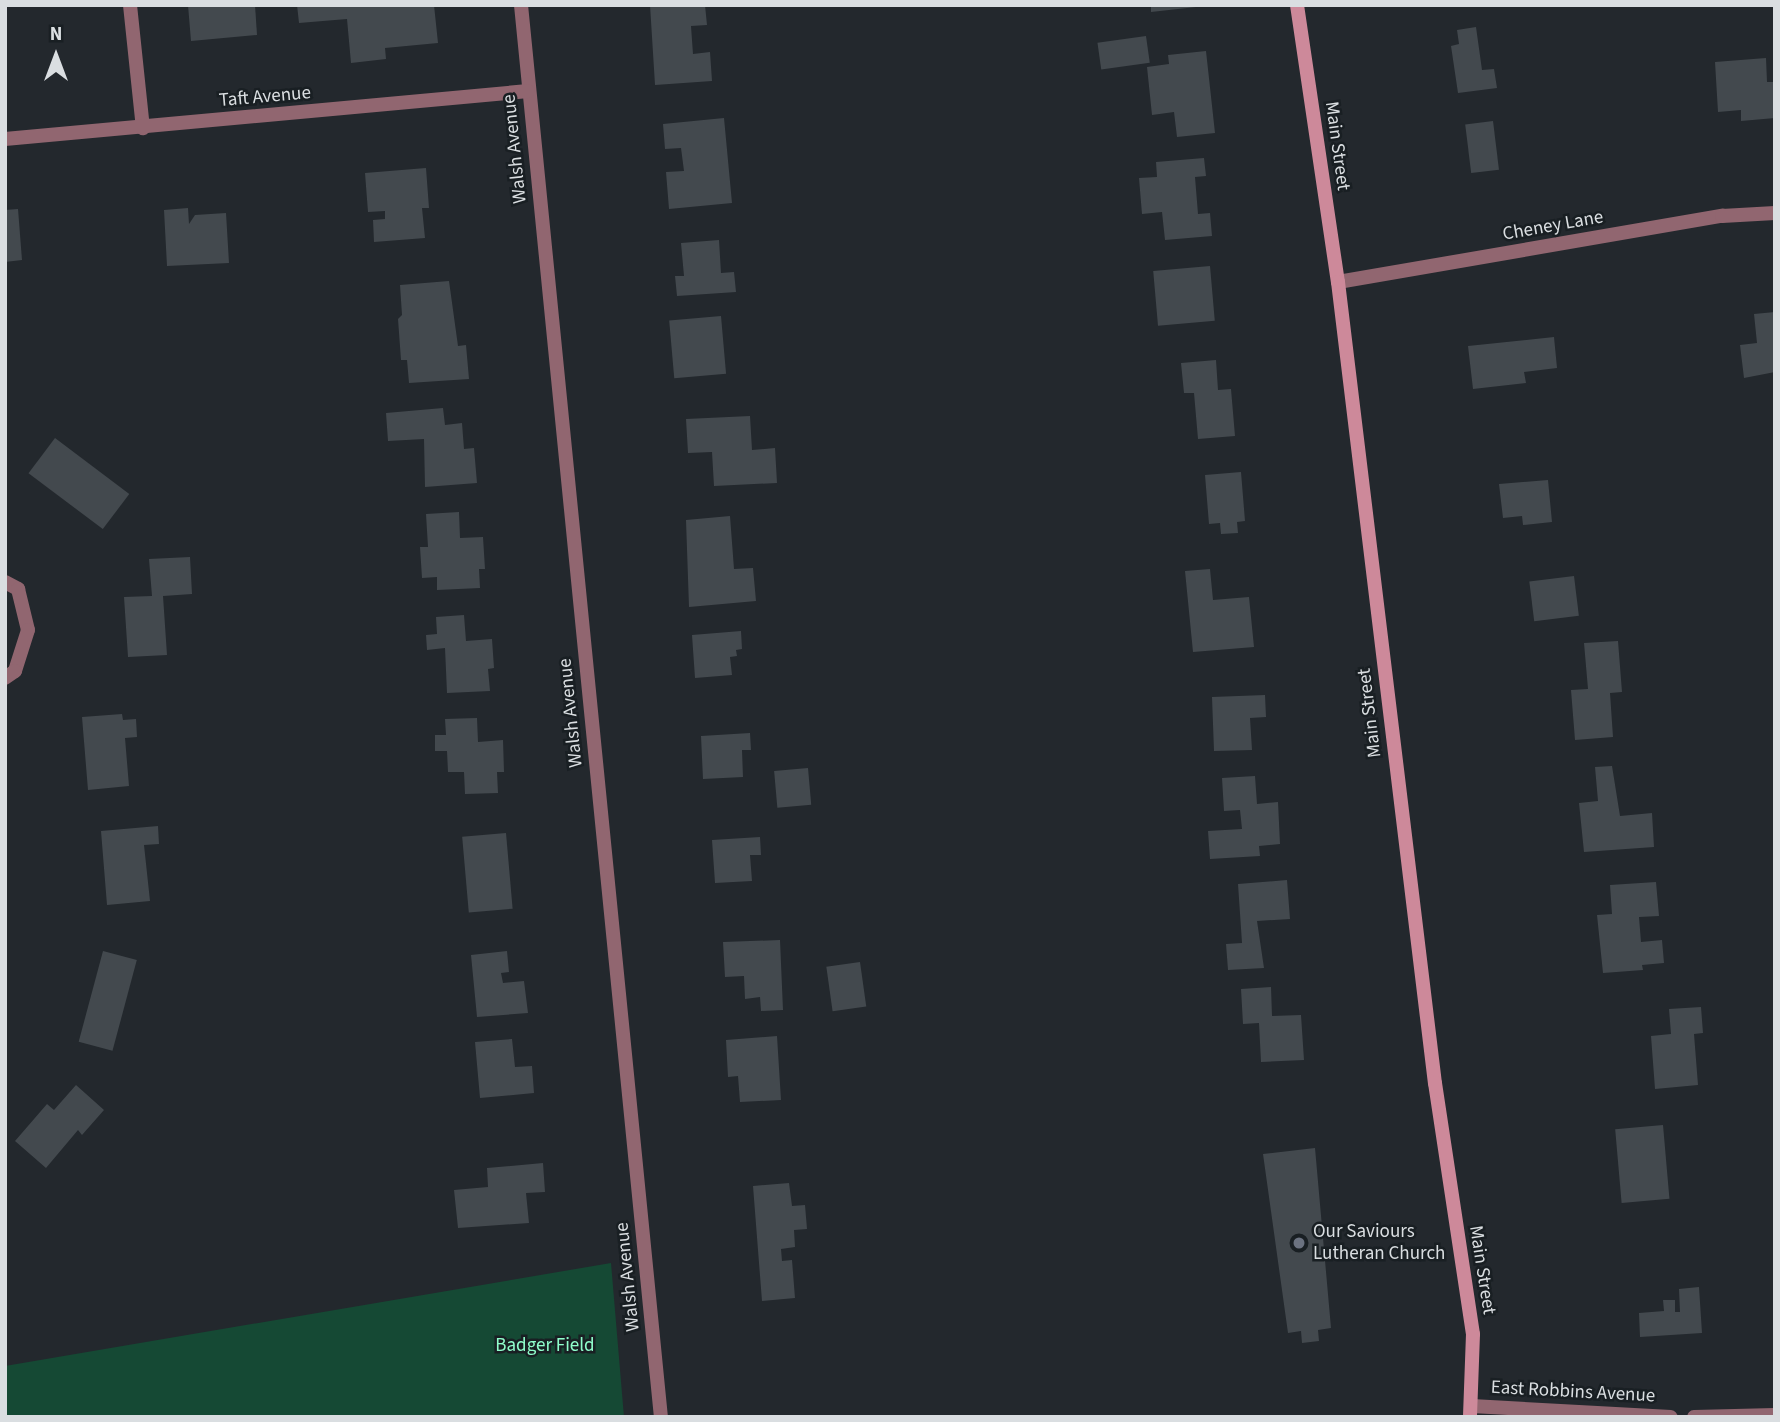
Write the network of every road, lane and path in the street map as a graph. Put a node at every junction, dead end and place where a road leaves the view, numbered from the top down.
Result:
1 (130, 5) edge
2 (521, 5) edge
3 (1297, 5) edge
4 (528, 91) junction
5 (143, 128) junction
6 (5, 139) edge
7 (1775, 213) edge
8 (1338, 282) junction
9 (5, 582) edge
10 (5, 678) edge
11 (1471, 1412) edge
12 (1775, 1415) edge
13 (661, 1417) edge
14 (1671, 1417) edge
15 (1694, 1417) edge

1 - 5 street
2 - 4 street, Walsh Avenue
3 - 8 main road, Main Street
4 - 5 street, Taft Avenue
4 - 13 street, Walsh Avenue
5 - 6 street, Taft Avenue
7 - 8 street, Cheney Lane
8 - 11 main road, Main Street
9 - 10 street
11 - 14 street, East Robbins Avenue
12 - 15 street

